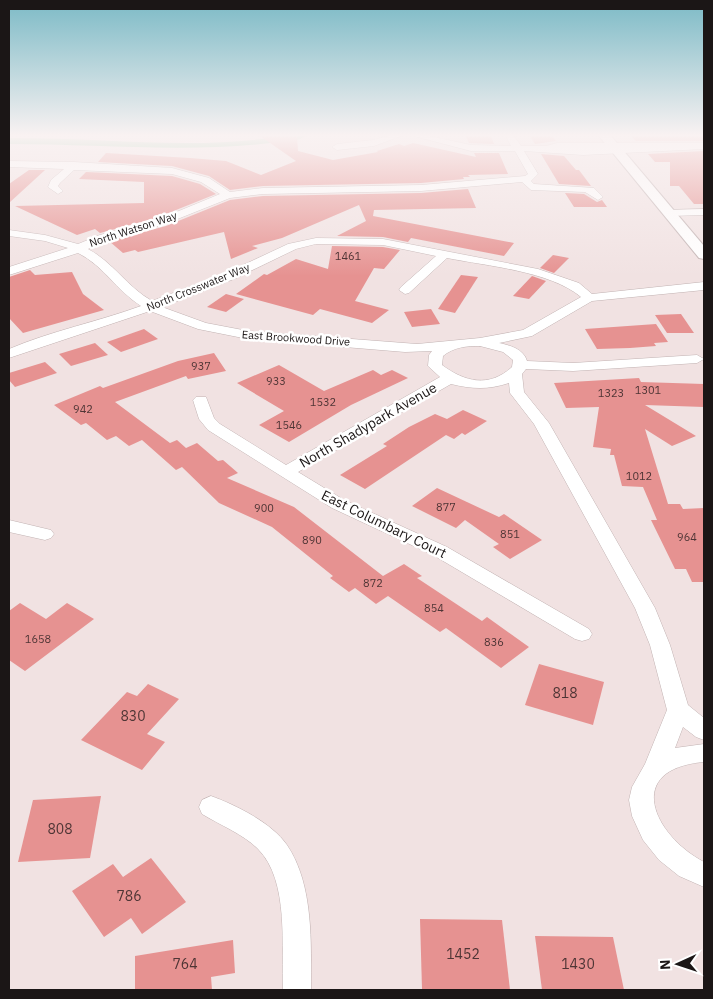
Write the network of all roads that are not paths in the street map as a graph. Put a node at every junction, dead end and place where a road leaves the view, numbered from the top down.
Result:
1 (54, 183) edge
2 (209, 183) edge
3 (491, 183) edge
4 (528, 183) edge
5 (643, 183) edge
6 (58, 191) dead end
7 (228, 195) junction
8 (598, 197) dead end
9 (704, 212) edge
10 (668, 213) junction
11 (9, 233) edge
12 (77, 249) junction
13 (445, 254) junction
14 (704, 255) edge
15 (9, 271) edge
16 (704, 286) edge
17 (405, 290) dead end
18 (651, 292) junction
19 (589, 298) junction
20 (704, 298) edge
21 (151, 306) junction
22 (528, 333) junction
23 (480, 342) junction
24 (448, 346) junction
25 (400, 348) junction
26 (9, 354) edge
27 (697, 359) dead end
28 (435, 366) junction
29 (519, 366) junction
30 (450, 378) junction
31 (478, 384) junction
32 (201, 400) dead end
33 (529, 408) junction
34 (286, 472) junction
35 (9, 526) edge
36 (45, 534) dead end
37 (582, 634) dead end
38 (678, 710) junction
39 (704, 732) edge
40 (704, 753) edge
41 (656, 767) junction
42 (211, 807) dead end
43 (704, 875) edge
44 (297, 990) edge

1 - 6 street
2 - 7 street
3 - 7 street, North Watson Way
4 - 8 street
5 - 10 main road
7 - 12 street, North Watson Way
9 - 10 street
10 - 14 main road
11 - 12 street, East Brookwood Drive
12 - 15 street, North Watson Way
12 - 21 street, East Brookwood Drive
13 - 17 street
13 - 19 street, North Crosswater Way
13 - 21 street, North Crosswater Way
16 - 18 street
18 - 19 street
18 - 20 street
19 - 22 street, East Brookwood Drive
21 - 25 street, East Brookwood Drive
21 - 26 street, North Crosswater Way
22 - 23 street, East Brookwood Drive
22 - 29 street
23 - 24 street, East Brookwood Drive
23 - 29 street
24 - 25 street, East Brookwood Drive
24 - 28 street
25 - 28 street, East Brookwood Drive
27 - 29 street
28 - 30 street, East Brookwood Drive
29 - 31 street
29 - 33 street
30 - 31 street
30 - 34 street, North Shadypark Avenue
31 - 33 street
32 - 34 street, East Columbary Court
33 - 38 street
34 - 37 street, East Columbary Court
35 - 36 street
38 - 39 street
38 - 41 street
40 - 41 street
41 - 43 street
42 - 44 street

